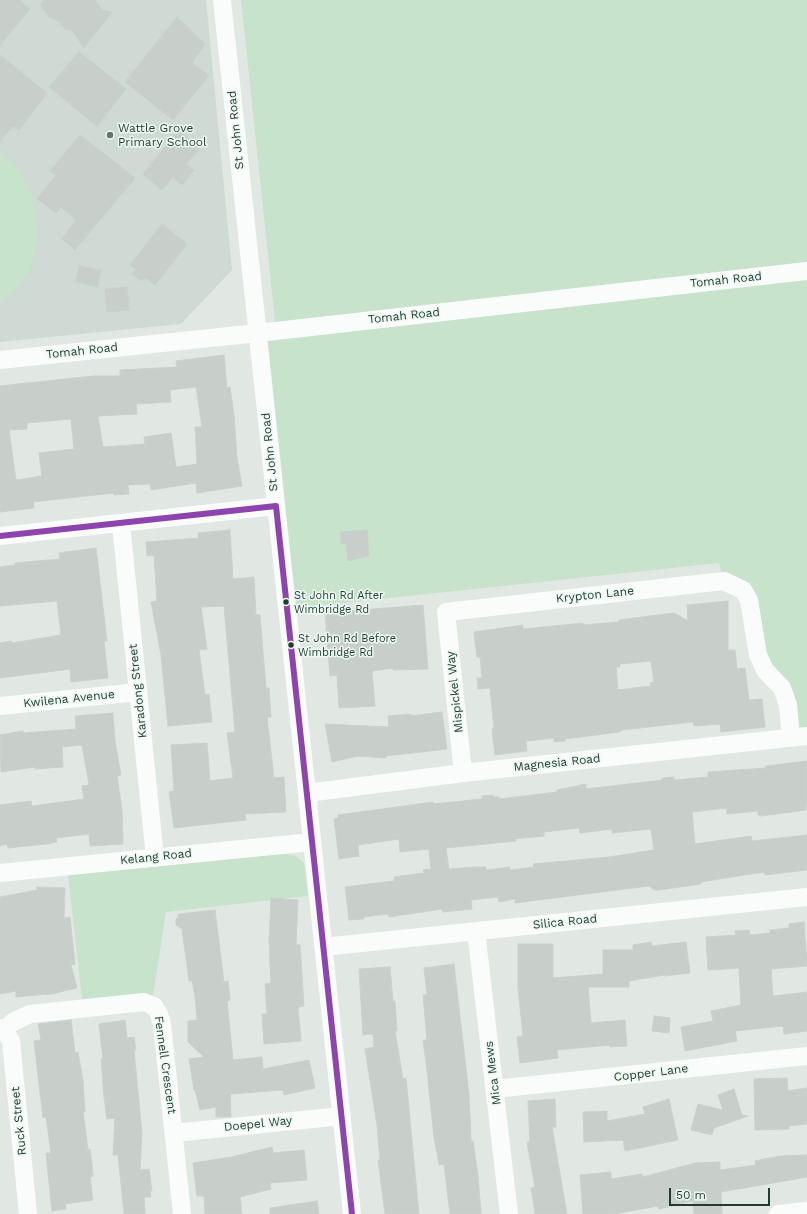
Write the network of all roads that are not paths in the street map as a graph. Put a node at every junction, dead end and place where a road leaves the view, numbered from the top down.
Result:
1 (222, 0) edge
2 (807, 271) edge
3 (258, 333) junction
4 (0, 360) edge
5 (276, 506) junction
6 (121, 524) junction
7 (0, 536) edge
8 (446, 612) joint
9 (138, 692) junction
10 (0, 706) edge
11 (799, 736) edge
12 (463, 773) junction
13 (307, 793) junction
14 (312, 842) junction
15 (155, 858) junction
16 (0, 873) edge
17 (807, 897) edge
18 (476, 931) junction
19 (323, 947) junction
20 (2, 1029) edge
21 (807, 1056) edge
22 (495, 1089) junction
23 (342, 1116) junction
24 (174, 1133) junction
25 (807, 1211) edge
26 (28, 1214) edge
27 (182, 1214) edge
28 (352, 1214) edge
29 (508, 1214) edge
30 (778, 1214) edge

1 - 3 street, St John Road
2 - 3 street, Tomah Road
3 - 4 street, Tomah Road
3 - 5 street, St John Road
5 - 6 street
5 - 13 street, St John Road
6 - 7 street
6 - 9 street, Karadong Street
8 - 11 street, Krypton Lane
8 - 12 street, Mispickel Way
9 - 10 street, Kwilena Avenue
9 - 15 street, Karadong Street
11 - 12 street, Magnesia Road
12 - 13 street, Magnesia Road
13 - 14 street, St John Road
14 - 15 street, Kelang Road
14 - 19 street, St John Road
15 - 16 street, Kelang Road
17 - 18 street, Silica Road
18 - 19 street, Silica Road
18 - 22 street, Mica Mews
19 - 23 street, St John Road
20 - 24 street, Fennell Crescent
20 - 26 street, Ruck Street
21 - 22 street, Copper Lane
22 - 29 street, Mica Mews
23 - 24 street, Doepel Way
23 - 28 street, St John Road
24 - 27 street, Fennell Crescent
25 - 30 street

